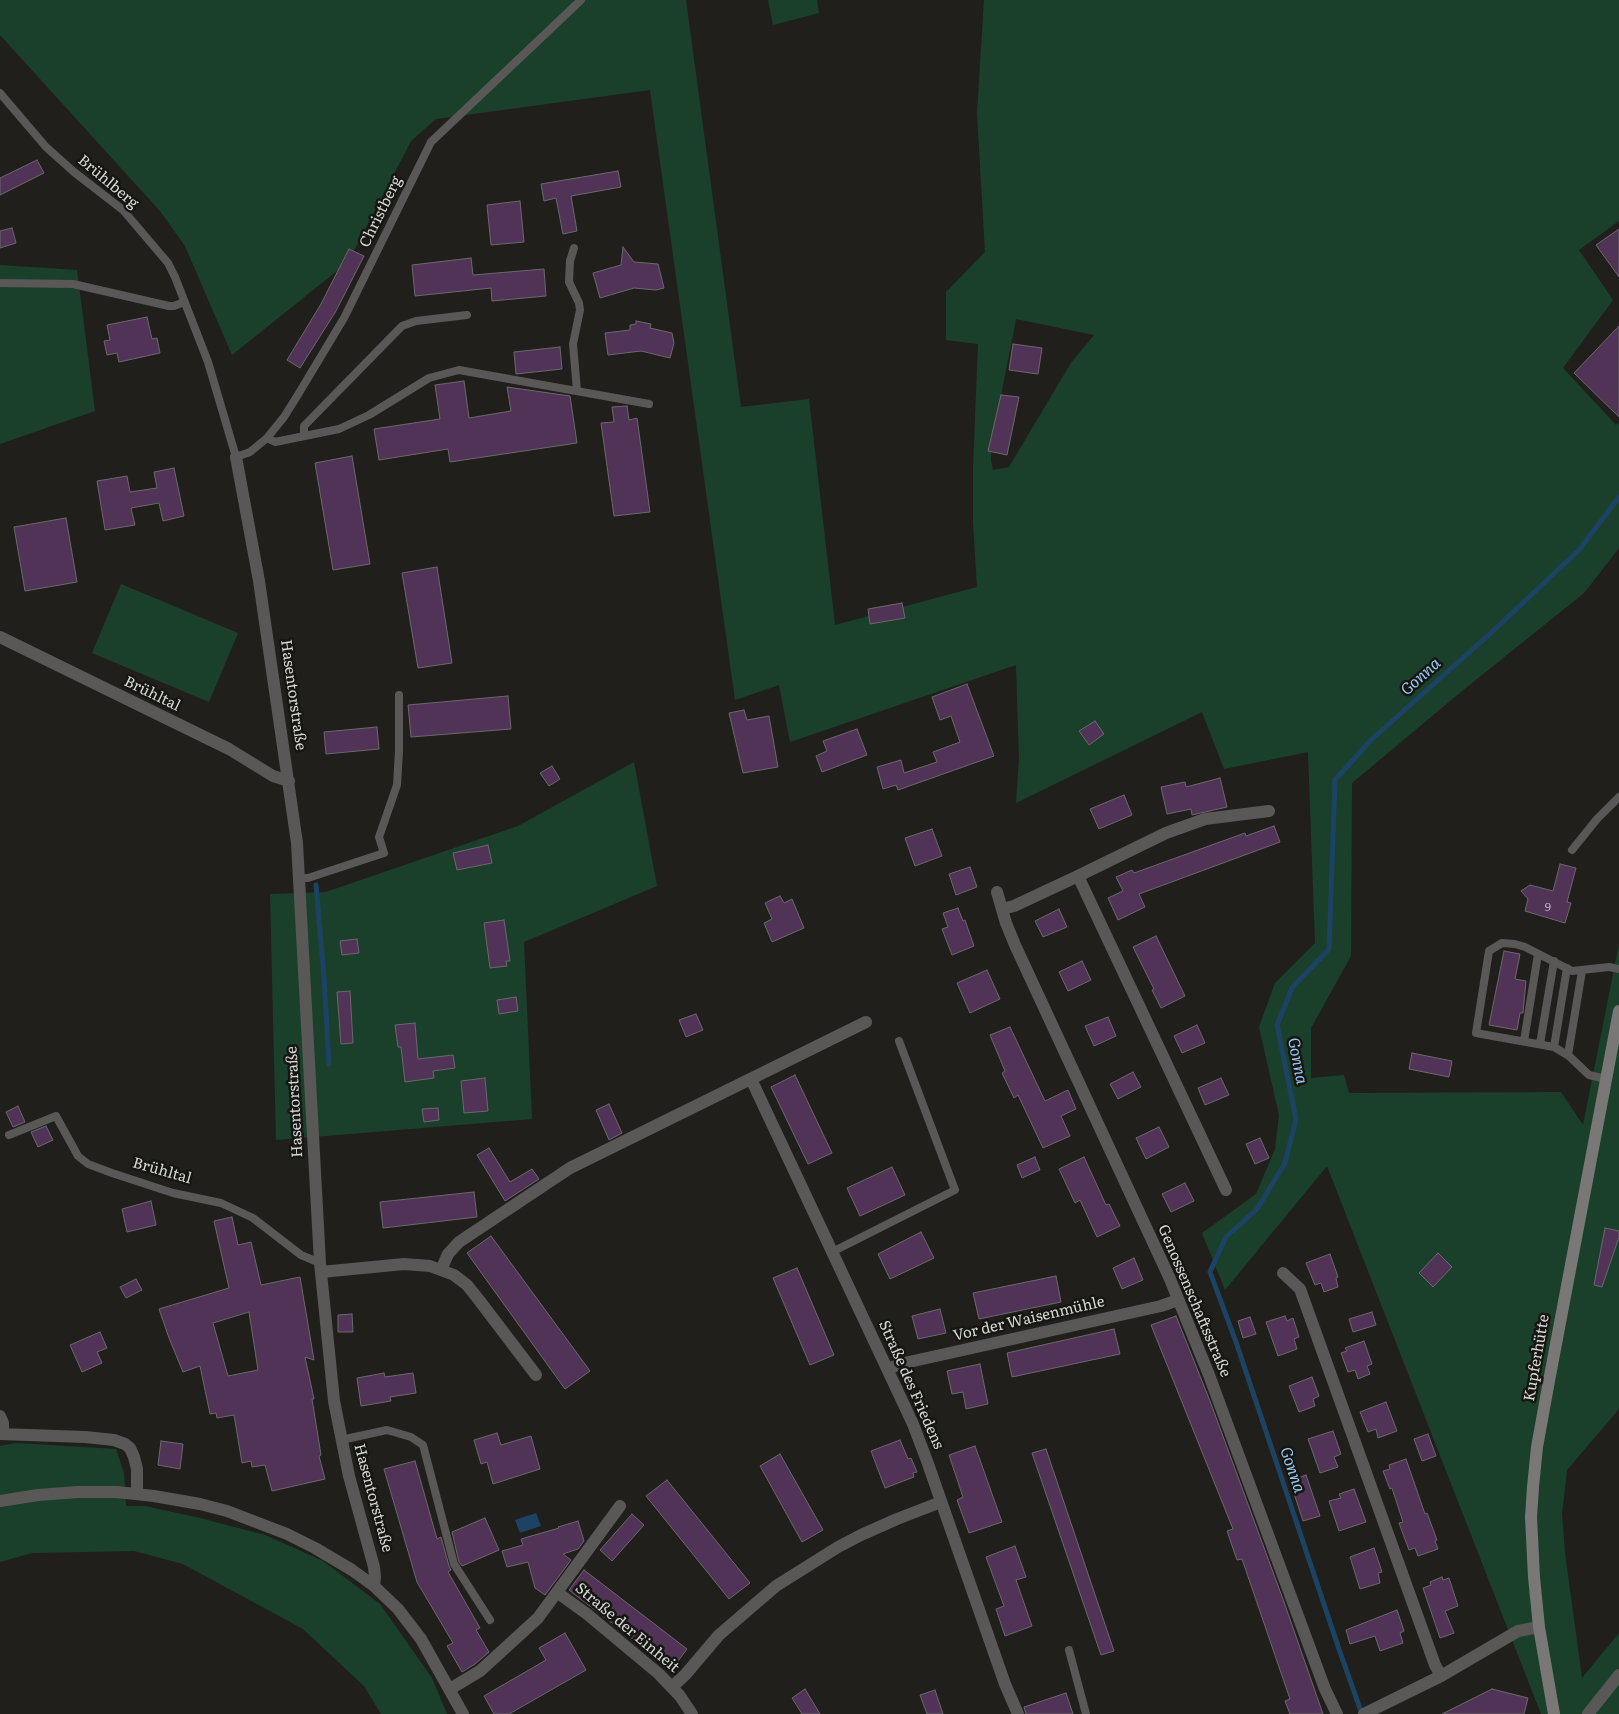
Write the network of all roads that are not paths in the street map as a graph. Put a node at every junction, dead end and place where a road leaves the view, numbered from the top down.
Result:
1 (581, 0) edge
2 (0, 92) edge
3 (574, 248) dead end
4 (0, 283) edge
5 (184, 302) junction
6 (468, 315) dead end
7 (577, 391) junction
8 (649, 404) dead end
9 (304, 436) junction
10 (267, 438) junction
11 (236, 457) junction
12 (0, 638) edge
13 (399, 695) dead end
14 (289, 781) junction
15 (1619, 797) edge
16 (1269, 811) dead end
17 (1572, 850) dead end
18 (1078, 876) junction
19 (300, 878) junction
20 (997, 892) dead end
21 (1002, 909) junction
22 (1538, 954) junction
23 (1554, 961) junction
24 (1567, 968) junction
25 (1619, 969) edge
26 (1582, 971) junction
27 (1619, 1011) edge
28 (866, 1022) dead end
29 (1524, 1040) junction
30 (899, 1041) dead end
31 (1540, 1044) junction
32 (1554, 1047) junction
33 (1568, 1055) junction
34 (751, 1079) junction
35 (1606, 1079) junction
36 (9, 1135) dead end
37 (1226, 1190) dead end
38 (832, 1252) junction
39 (321, 1267) junction
40 (442, 1270) junction
41 (1283, 1272) dead end
42 (1178, 1300) junction
43 (888, 1368) junction
44 (536, 1375) dead end
45 (0, 1416) edge
46 (2, 1433) edge
47 (341, 1440) junction
48 (137, 1494) junction
49 (0, 1501) edge
50 (941, 1502) junction
51 (620, 1506) dead end
52 (374, 1586) junction
53 (558, 1592) junction
54 (490, 1620) dead end
55 (1539, 1627) junction
56 (1069, 1650) dead end
57 (1619, 1675) edge
58 (1441, 1676) junction
59 (672, 1687) junction
60 (450, 1689) junction
61 (1365, 1713) edge
62 (463, 1714) edge
63 (692, 1714) edge
64 (1018, 1714) edge
65 (1086, 1714) edge
66 (1337, 1714) edge
67 (1554, 1714) edge
68 (1588, 1714) edge

1 - 10 lane, Christberg
2 - 5 lane, Brühlberg
3 - 7 lane
4 - 5 lane
5 - 11 lane, Brühlberg
6 - 9 lane
7 - 8 lane
7 - 9 lane
9 - 10 lane
10 - 11 lane, Christberg
11 - 14 street, Hasentorstraße
12 - 14 street, Brühltal
13 - 19 lane
14 - 19 street, Hasentorstraße
15 - 17 lane
16 - 18 street
18 - 21 street
18 - 37 street
19 - 39 street, Hasentorstraße
20 - 21 street, Genossenschaftsstraße
21 - 42 street, Genossenschaftsstraße
22 - 23 lane
22 - 29 lane
22 - 29 lane
23 - 24 lane
23 - 31 lane
24 - 26 lane
24 - 32 lane
25 - 26 lane
26 - 33 lane
27 - 35 main road, Kupferhütte
28 - 34 street
29 - 31 lane
30 - 38 lane
31 - 32 lane
32 - 33 lane
33 - 35 lane
34 - 38 street, Straße des Friedens
34 - 40 street
35 - 55 main road, Kupferhütte
36 - 39 lane, Brühltal
38 - 43 street, Straße des Friedens
39 - 40 street
39 - 47 street, Hasentorstraße
40 - 44 street
41 - 58 street
42 - 43 street, Vor der Waisenmühle
42 - 66 street, Genossenschaftsstraße
43 - 50 street, Straße des Friedens
45 - 46 street
46 - 48 street
47 - 52 street, Hasentorstraße
47 - 54 lane
48 - 49 street
48 - 52 street
50 - 59 street
50 - 64 street, Straße des Friedens
51 - 53 street
52 - 60 street
53 - 59 street, Straße der Einheit
53 - 60 street
55 - 58 street
55 - 67 main road, Kupferhütte
56 - 65 lane
57 - 68 street
58 - 61 street
59 - 63 street, Straße der Einheit
60 - 62 street

